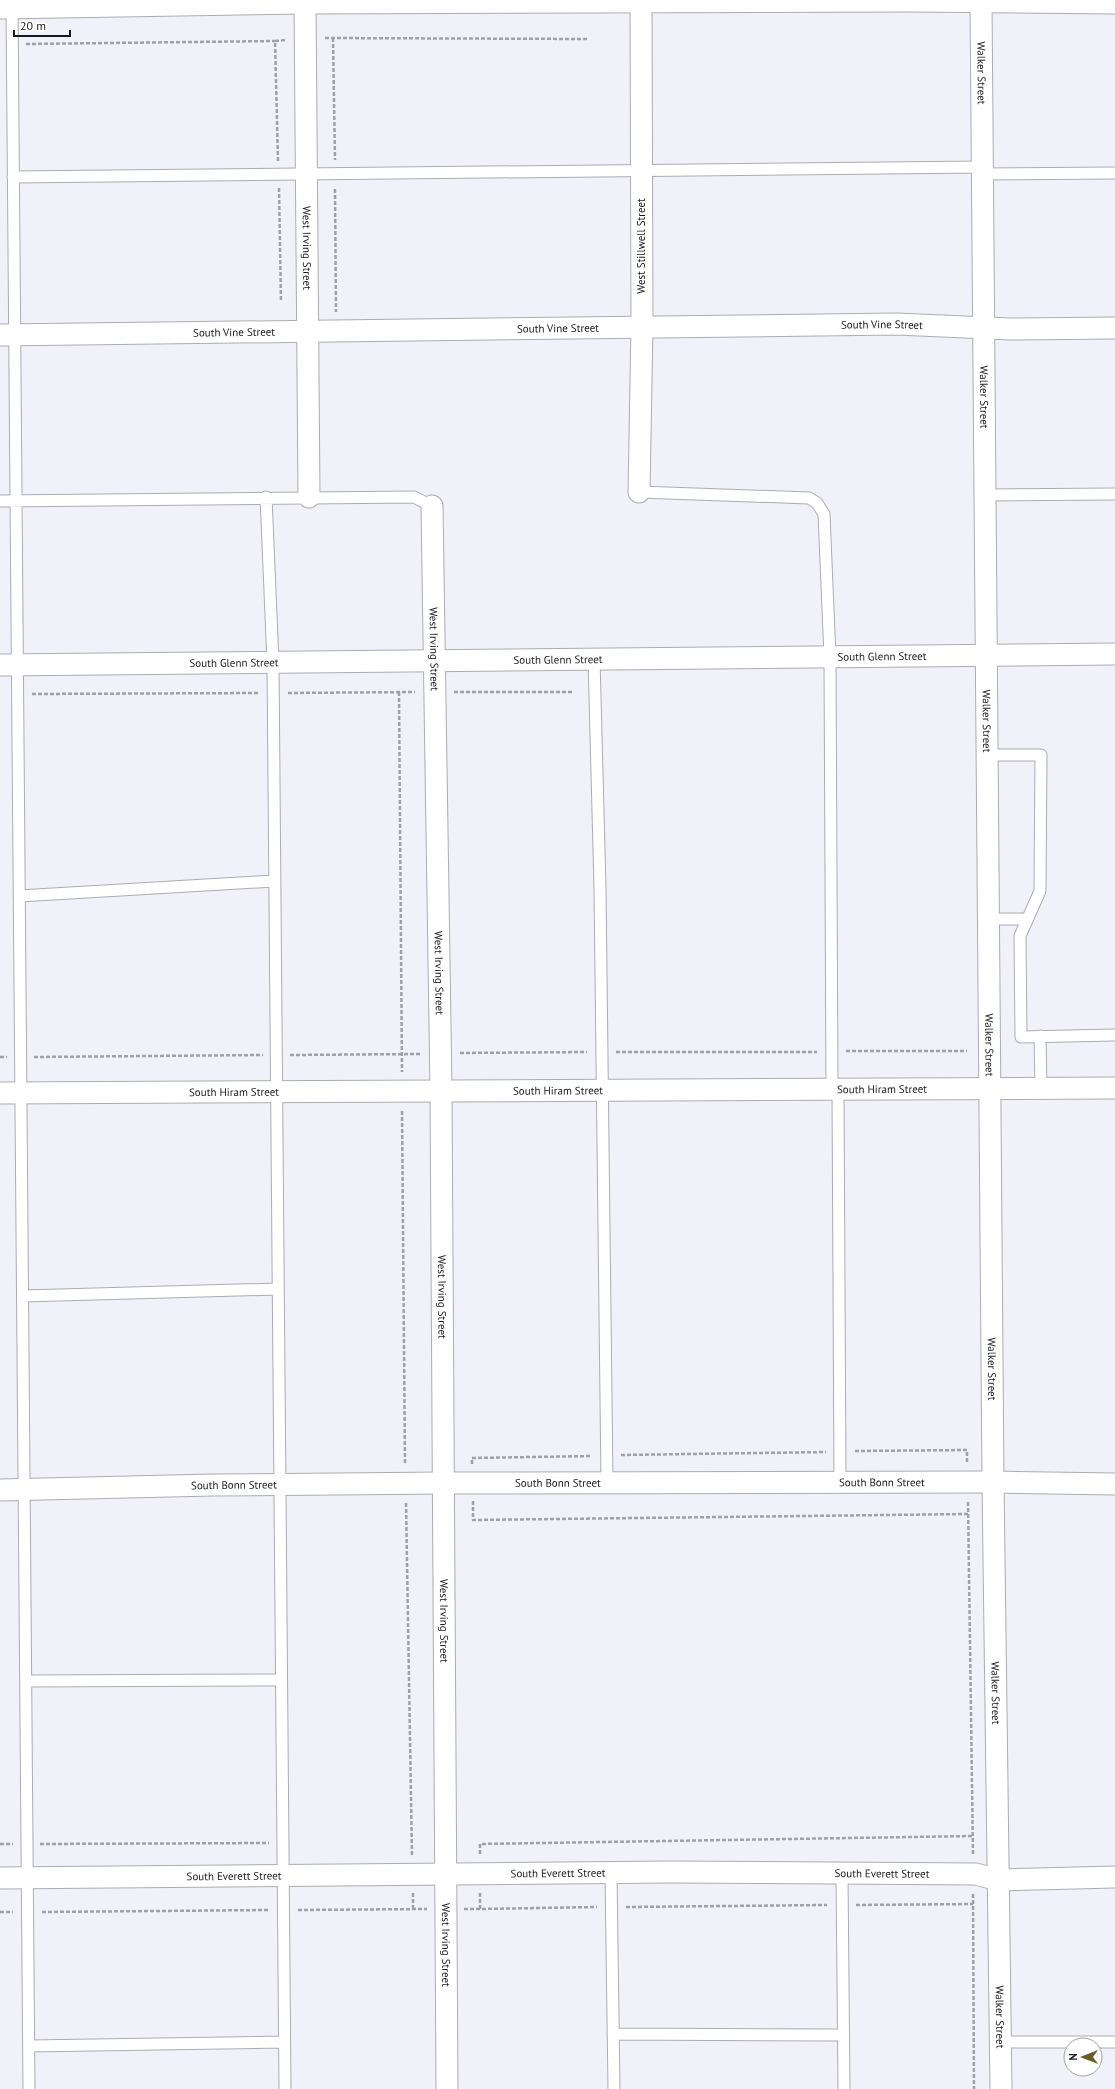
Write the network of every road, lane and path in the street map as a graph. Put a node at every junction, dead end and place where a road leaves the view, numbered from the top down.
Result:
1 (305, 1) edge
2 (641, 1) edge
3 (981, 2) edge
4 (1115, 3) edge
5 (8, 5) edge
6 (305, 38) junction
7 (588, 39) dead end
8 (275, 41) junction
9 (12, 44) junction
10 (641, 170) junction
11 (982, 170) junction
12 (1115, 173) edge
13 (278, 174) junction
14 (307, 174) junction
15 (13, 177) junction
16 (281, 301) dead end
17 (642, 326) junction
18 (983, 328) junction
19 (1115, 328) edge
20 (309, 330) junction
21 (7, 335) edge
22 (639, 492) joint
23 (1115, 494) edge
24 (985, 495) junction
25 (309, 497) junction
26 (266, 498) junction
27 (0, 501) edge
28 (16, 501) junction
29 (432, 506) joint
30 (1115, 654) edge
31 (986, 656) junction
32 (830, 657) junction
33 (594, 658) junction
34 (434, 660) junction
35 (273, 662) junction
36 (9, 665) edge
37 (399, 692) dead end
38 (986, 755) junction
39 (274, 881) junction
40 (19, 896) junction
41 (988, 919) junction
42 (1027, 919) junction
43 (1115, 1035) edge
44 (1040, 1036) junction
45 (967, 1051) dead end
46 (602, 1052) junction
47 (831, 1052) junction
48 (441, 1053) junction
49 (402, 1054) junction
50 (276, 1055) junction
51 (0, 1057) edge
52 (20, 1057) junction
53 (990, 1088) junction
54 (1040, 1088) junction
55 (1115, 1088) edge
56 (835, 1089) junction
57 (402, 1090) junction
58 (441, 1090) junction
59 (602, 1090) junction
60 (276, 1091) junction
61 (0, 1093) edge
62 (21, 1093) junction
63 (278, 1289) junction
64 (23, 1296) junction
65 (840, 1482) junction
66 (993, 1482) junction
67 (406, 1483) junction
68 (444, 1483) junction
69 (607, 1483) junction
70 (279, 1484) junction
71 (1115, 1484) edge
72 (24, 1489) junction
73 (0, 1490) edge
74 (968, 1514) dead end
75 (281, 1680) junction
76 (26, 1681) junction
77 (283, 1843) junction
78 (0, 1844) edge
79 (27, 1844) junction
80 (611, 1873) junction
81 (842, 1873) junction
82 (973, 1874) junction
83 (412, 1875) junction
84 (446, 1875) junction
85 (283, 1877) junction
86 (1115, 1877) edge
87 (0, 1878) edge
88 (27, 1878) junction
89 (998, 1880) junction
90 (413, 1909) junction
91 (446, 1909) junction
92 (480, 1909) dead end
93 (283, 1910) junction
94 (0, 1912) edge
95 (28, 1912) junction
96 (613, 2034) junction
97 (843, 2035) junction
98 (284, 2042) junction
99 (1000, 2042) junction
100 (1115, 2042) edge
101 (29, 2046) junction
102 (29, 2089) edge
103 (285, 2089) edge
104 (447, 2089) edge
105 (614, 2089) edge
106 (844, 2089) edge
107 (974, 2089) edge
108 (1001, 2089) edge

1 - 2 street
1 - 5 street
1 - 6 street, West Irving Street
2 - 3 street
2 - 10 street, West Stillwell Street
3 - 4 street
3 - 11 street, Walker Street
5 - 9 lane
6 - 7 path
6 - 8 path
6 - 14 street, West Irving Street
8 - 9 path
8 - 13 path
9 - 15 lane
10 - 11 lane
10 - 14 lane
10 - 17 street, West Stillwell Street
11 - 12 lane
11 - 18 street, Walker Street
13 - 14 lane
13 - 15 lane
13 - 16 path
14 - 20 street, West Irving Street
15 - 21 lane
17 - 18 street, South Vine Street
17 - 20 street, South Vine Street
17 - 22 street, West Stillwell Street
18 - 19 street, South Vine Street
18 - 24 street, Walker Street
20 - 21 street, South Vine Street
20 - 25 street, West Irving Street
21 - 28 lane
22 - 32 lane
23 - 24 lane
24 - 31 street, Walker Street
25 - 26 lane
25 - 29 lane
26 - 28 lane
26 - 35 lane
27 - 28 lane
28 - 36 lane
29 - 34 street, West Irving Street
30 - 31 street, South Glenn Street
31 - 32 street, South Glenn Street
31 - 38 street, Walker Street
32 - 33 street, South Glenn Street
32 - 47 lane
33 - 34 street, South Glenn Street
33 - 46 lane
34 - 35 street, South Glenn Street
34 - 48 street, West Irving Street
35 - 36 street, South Glenn Street
35 - 39 lane
36 - 40 lane
37 - 49 path
38 - 41 street, Walker Street
38 - 42 lane
39 - 40 lane
39 - 50 lane
40 - 52 lane
41 - 42 lane
41 - 53 street, Walker Street
42 - 44 lane
43 - 44 lane
44 - 54 lane
45 - 47 path
46 - 47 path
46 - 48 path
46 - 59 lane
47 - 56 lane
48 - 49 path
48 - 58 street, West Irving Street
49 - 50 path
49 - 57 path
50 - 52 path
50 - 60 lane
51 - 52 path
52 - 62 lane
53 - 54 street, South Hiram Street
53 - 56 street, South Hiram Street
53 - 66 street, Walker Street
54 - 55 street, South Hiram Street
56 - 59 street, South Hiram Street
56 - 65 lane
57 - 58 street, South Hiram Street
57 - 60 street, South Hiram Street
57 - 67 path
58 - 59 street, South Hiram Street
58 - 68 street, West Irving Street
59 - 69 lane
60 - 62 street, South Hiram Street
60 - 63 lane
61 - 62 street, South Hiram Street
62 - 64 lane
63 - 64 lane
63 - 70 lane
64 - 72 lane
65 - 66 street, South Bonn Street
65 - 69 street, South Bonn Street
66 - 71 street, South Bonn Street
66 - 89 street, Walker Street
67 - 68 street, South Bonn Street
67 - 70 street, South Bonn Street
67 - 83 path
68 - 69 street, South Bonn Street
68 - 84 street, West Irving Street
70 - 72 street, South Bonn Street
70 - 75 lane
72 - 73 street, South Bonn Street
72 - 76 lane
74 - 82 path
75 - 76 lane
75 - 77 lane
76 - 79 lane
77 - 79 path
77 - 85 lane
78 - 79 path
79 - 88 lane
80 - 81 street, South Everett Street
80 - 84 street, South Everett Street
80 - 96 lane
81 - 82 street, South Everett Street
81 - 97 lane
82 - 89 street, South Everett Street
82 - 107 path
83 - 84 street, South Everett Street
83 - 85 street, South Everett Street
83 - 90 path
84 - 91 street, West Irving Street
85 - 88 street, South Everett Street
85 - 93 lane
86 - 89 street, South Everett Street
87 - 88 street, South Everett Street
88 - 95 lane
89 - 99 street, Walker Street
90 - 91 path
90 - 93 path
91 - 92 path
91 - 104 street, West Irving Street
93 - 95 path
93 - 98 lane
94 - 95 path
95 - 101 lane
96 - 97 lane
96 - 105 lane
97 - 106 lane
98 - 101 lane
98 - 103 lane
99 - 100 lane
99 - 108 street, Walker Street
101 - 102 lane

